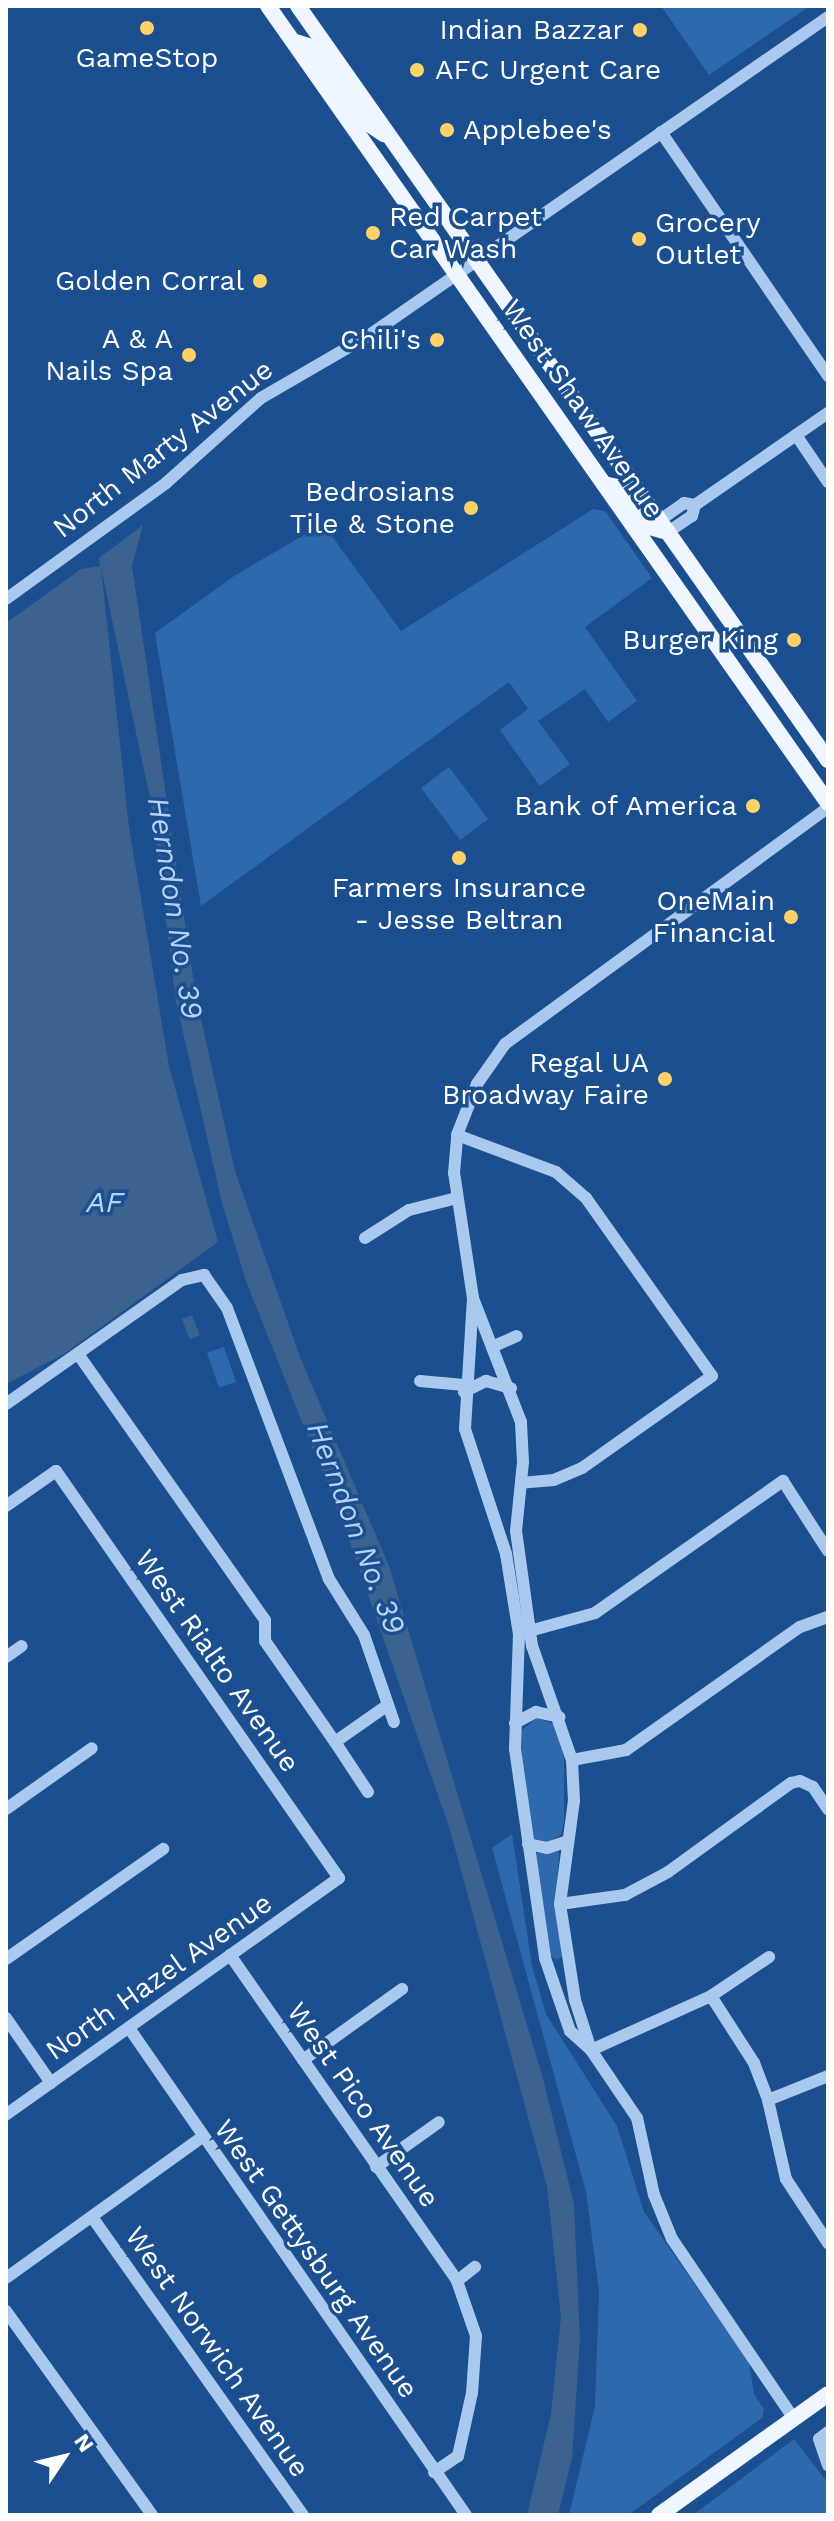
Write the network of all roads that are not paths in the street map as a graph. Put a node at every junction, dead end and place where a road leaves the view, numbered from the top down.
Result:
1 (268, 6) edge
2 (284, 6) edge
3 (300, 9) edge
4 (828, 17) edge
5 (293, 41) junction
6 (661, 132) junction
7 (392, 140) junction
8 (476, 260) junction
9 (455, 274) junction
10 (828, 376) edge
11 (828, 413) edge
12 (796, 435) junction
13 (828, 482) edge
14 (604, 484) junction
15 (664, 526) junction
16 (6, 599) edge
17 (828, 760) edge
18 (828, 806) edge
19 (457, 1135) junction
20 (457, 1198) junction
21 (365, 1238) dead end
22 (473, 1298) junction
23 (517, 1336) dead end
24 (492, 1347) junction
25 (78, 1354) junction
26 (420, 1381) dead end
27 (464, 1388) junction
28 (511, 1388) junction
29 (6, 1404) edge
30 (521, 1483) junction
31 (6, 1506) edge
32 (828, 1551) edge
33 (828, 1617) edge
34 (524, 1633) junction
35 (22, 1646) dead end
36 (6, 1657) edge
37 (385, 1707) junction
38 (559, 1717) junction
39 (394, 1722) dead end
40 (515, 1723) junction
41 (335, 1742) junction
42 (92, 1748) dead end
43 (572, 1760) junction
44 (368, 1792) dead end
45 (6, 1809) edge
46 (828, 1809) edge
47 (566, 1842) junction
48 (528, 1844) junction
49 (163, 1849) dead end
50 (339, 1878) joint
51 (560, 1904) junction
52 (230, 1955) junction
53 (769, 1957) dead end
54 (6, 1959) edge
55 (402, 1989) dead end
56 (711, 1996) junction
57 (6, 2018) edge
58 (129, 2028) junction
59 (591, 2050) junction
60 (303, 2060) junction
61 (828, 2076) edge
62 (51, 2083) junction
63 (768, 2100) junction
64 (6, 2115) edge
65 (439, 2122) dead end
66 (202, 2137) junction
67 (376, 2167) junction
68 (92, 2217) junction
69 (828, 2243) edge
70 (475, 2267) dead end
71 (6, 2278) edge
72 (457, 2281) junction
73 (6, 2311) edge
74 (828, 2394) edge
75 (794, 2419) junction
76 (828, 2432) edge
77 (828, 2465) edge
78 (434, 2472) junction
79 (152, 2515) edge
80 (303, 2515) edge
81 (466, 2515) edge
82 (659, 2515) edge

1 - 5 main road, West Shaw Avenue
2 - 3 main road
3 - 7 main road, West Shaw Avenue
4 - 6 street, North Marty Avenue
5 - 7 main road
5 - 9 main road, West Shaw Avenue
6 - 8 street, North Marty Avenue
6 - 10 street
7 - 8 main road, West Shaw Avenue
8 - 9 street, North Marty Avenue
8 - 15 main road, West Shaw Avenue
9 - 14 main road, West Shaw Avenue
9 - 16 street, North Marty Avenue
11 - 12 street
12 - 13 street
12 - 15 street
14 - 15 main road
14 - 18 main road, West Shaw Avenue
15 - 17 main road, West Shaw Avenue
18 - 19 street
19 - 20 street
19 - 30 street
20 - 21 street
20 - 22 street
22 - 24 street
22 - 27 street
23 - 24 street
24 - 28 street
25 - 29 street
25 - 37 street
25 - 41 street
26 - 27 street
27 - 28 street
27 - 34 street
28 - 30 street
30 - 34 street
31 - 50 street, West Rialto Avenue
32 - 34 street
33 - 43 street
34 - 38 street
34 - 40 street
35 - 36 street
37 - 39 street
37 - 41 street
38 - 40 street
38 - 43 street
40 - 48 street
41 - 44 street
42 - 45 street
43 - 47 street
46 - 51 street
47 - 48 street
47 - 51 street
48 - 59 street
49 - 54 street
50 - 52 street, North Hazel Avenue
51 - 59 street
52 - 58 street, North Hazel Avenue
52 - 60 street, West Pico Avenue
53 - 56 street
55 - 60 street
56 - 59 street
56 - 63 street
57 - 62 street
58 - 62 street, North Hazel Avenue
58 - 66 street, West Gettysburg Avenue
59 - 75 street
60 - 67 street, West Pico Avenue
61 - 63 street
62 - 64 street, North Hazel Avenue
63 - 69 street
65 - 67 street
66 - 68 street
66 - 78 street, West Gettysburg Avenue
67 - 72 street, West Pico Avenue
68 - 71 street
68 - 80 street, West Norwich Avenue
70 - 72 street
72 - 78 street, West Pico Avenue
73 - 79 street
74 - 75 main road
75 - 82 main road
76 - 77 street
78 - 81 street, West Gettysburg Avenue

